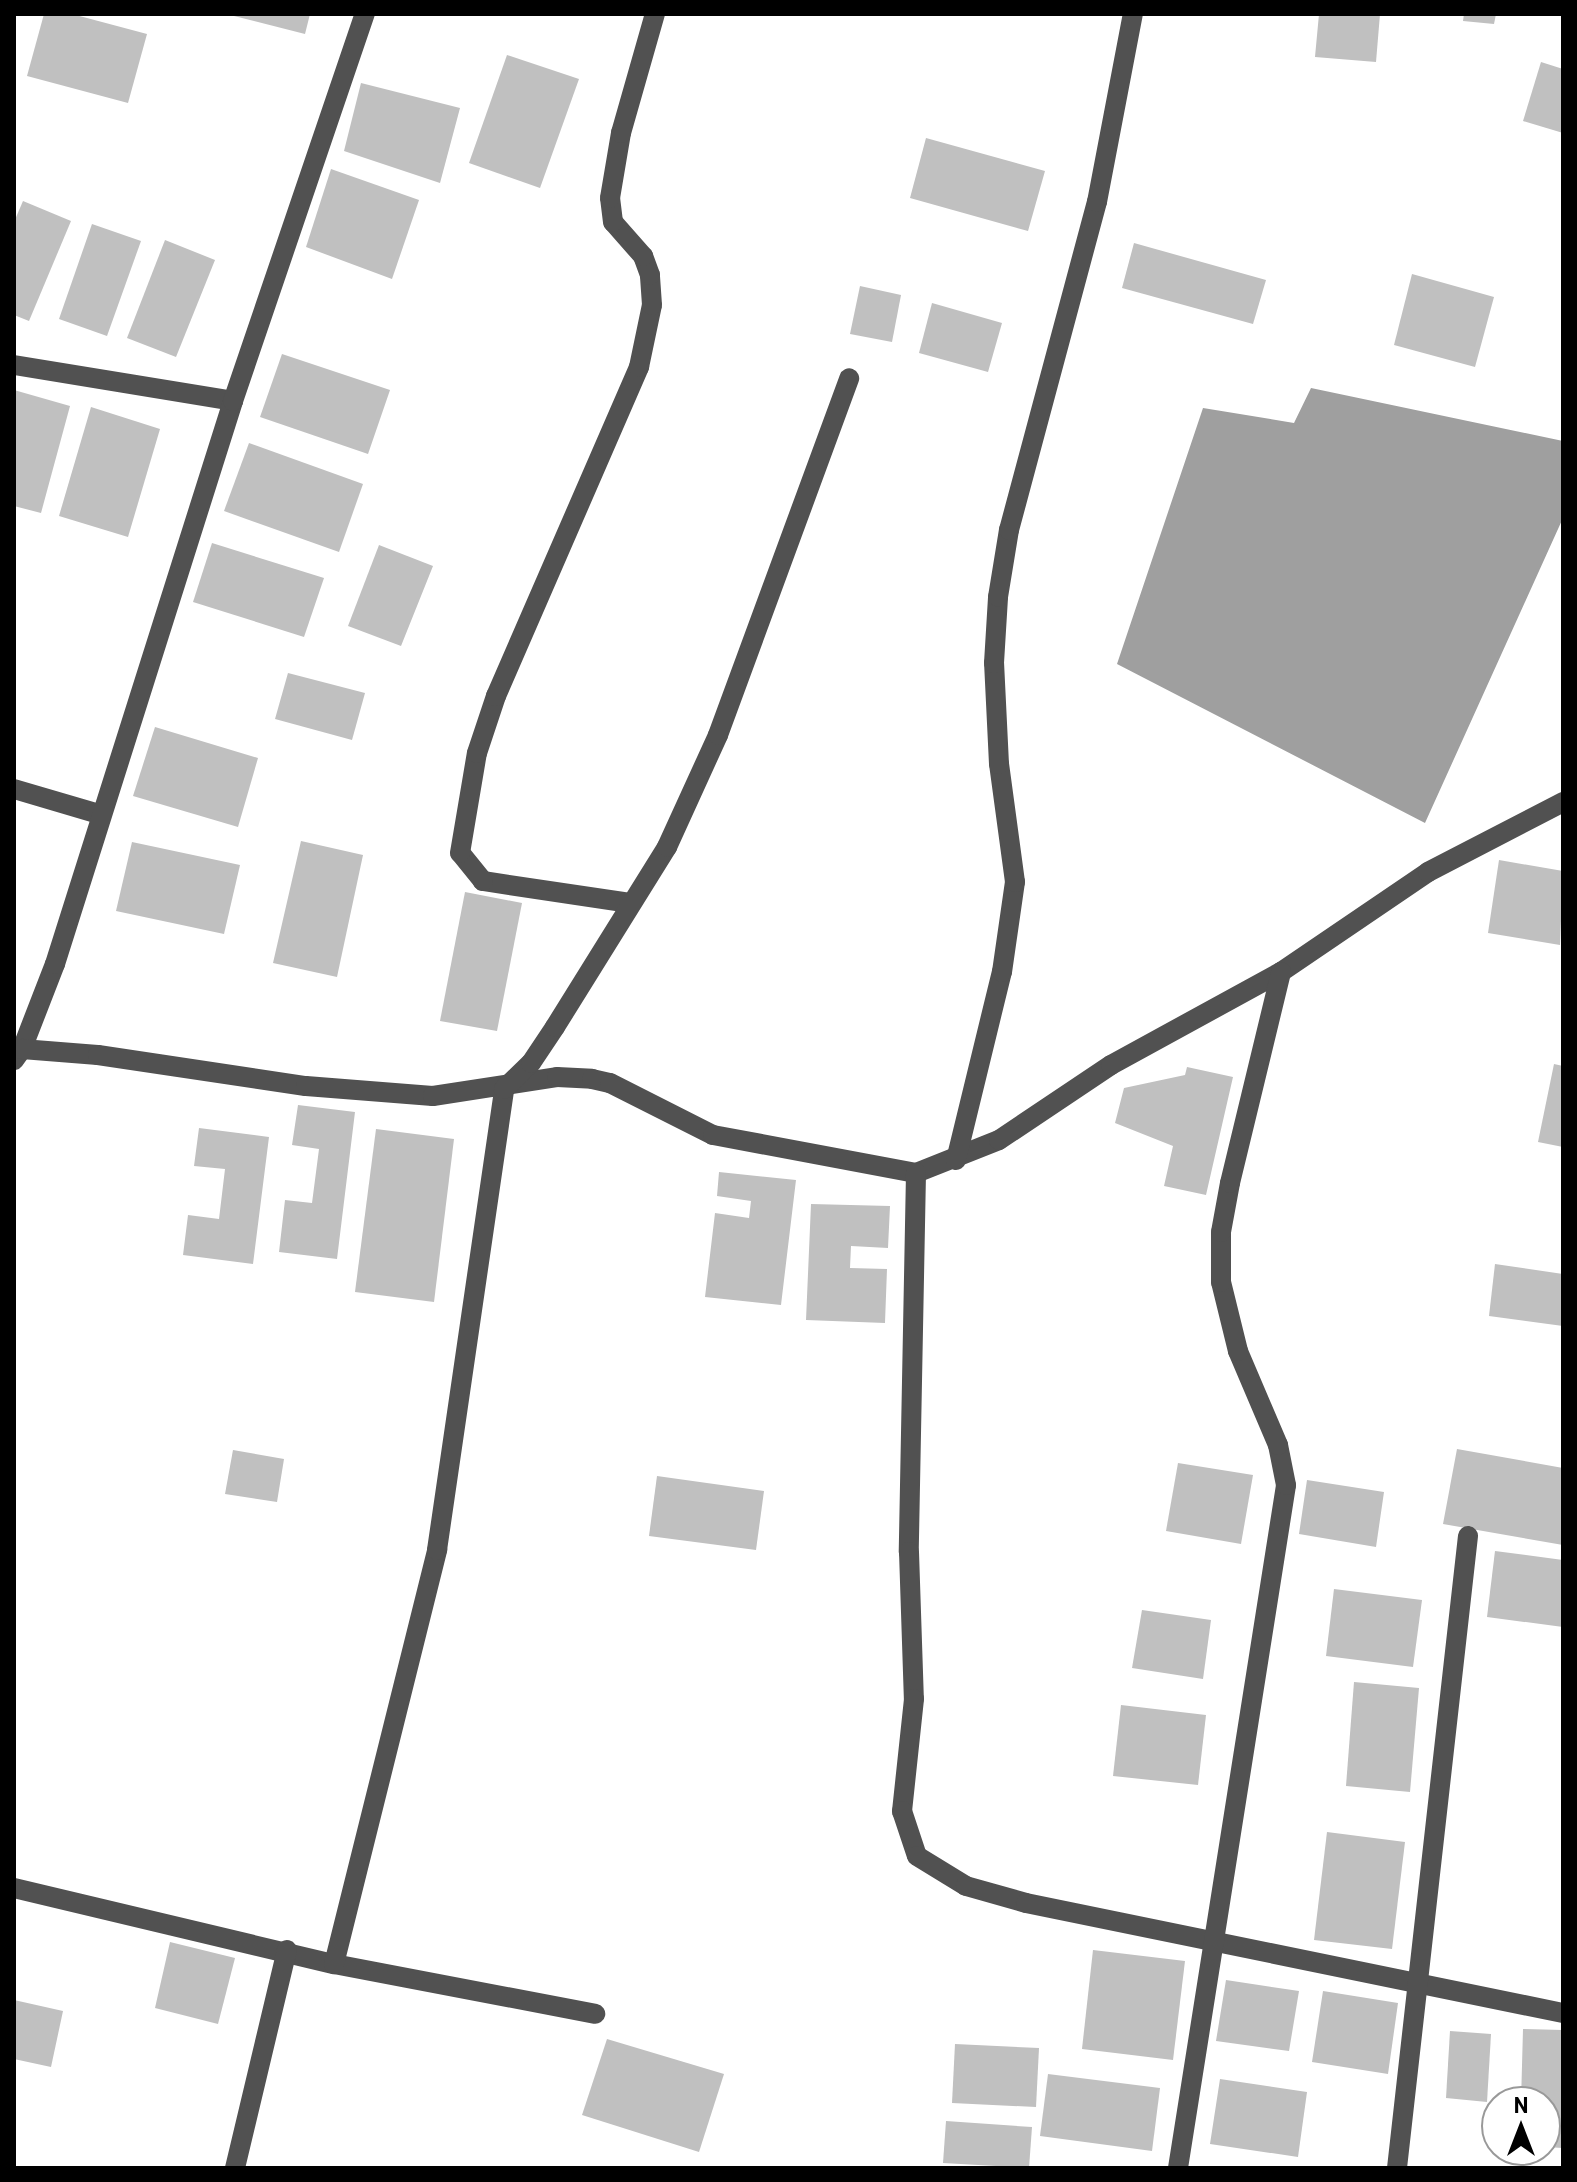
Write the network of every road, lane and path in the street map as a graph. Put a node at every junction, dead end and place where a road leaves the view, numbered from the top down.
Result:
1 (365, 14) edge
2 (655, 14) edge
3 (1133, 14) edge
4 (14, 365) edge
5 (849, 378) dead end
6 (233, 401) junction
7 (14, 789) edge
8 (1563, 802) edge
9 (99, 814) junction
10 (630, 903) junction
11 (1281, 972) junction
12 (18, 1054) edge
13 (504, 1089) junction
14 (956, 1160) junction
15 (916, 1173) junction
16 (1468, 1536) dead end
17 (14, 1888) edge
18 (1213, 1943) junction
19 (287, 1950) junction
20 (334, 1964) junction
21 (1416, 1981) junction
22 (1563, 2013) edge
23 (595, 2014) dead end
24 (235, 2168) edge
25 (1178, 2168) edge
26 (1397, 2168) edge

1 - 6 street
2 - 10 street
3 - 14 street
4 - 6 street
5 - 10 street
6 - 9 street
7 - 9 street
8 - 11 street
9 - 12 street
10 - 13 street
11 - 14 street
11 - 18 street
12 - 13 street
13 - 15 street
13 - 20 street
14 - 15 street
15 - 18 street
16 - 21 street
17 - 19 street
18 - 21 street
18 - 25 street
19 - 20 street
19 - 24 street
20 - 23 street
21 - 22 street
21 - 26 street

